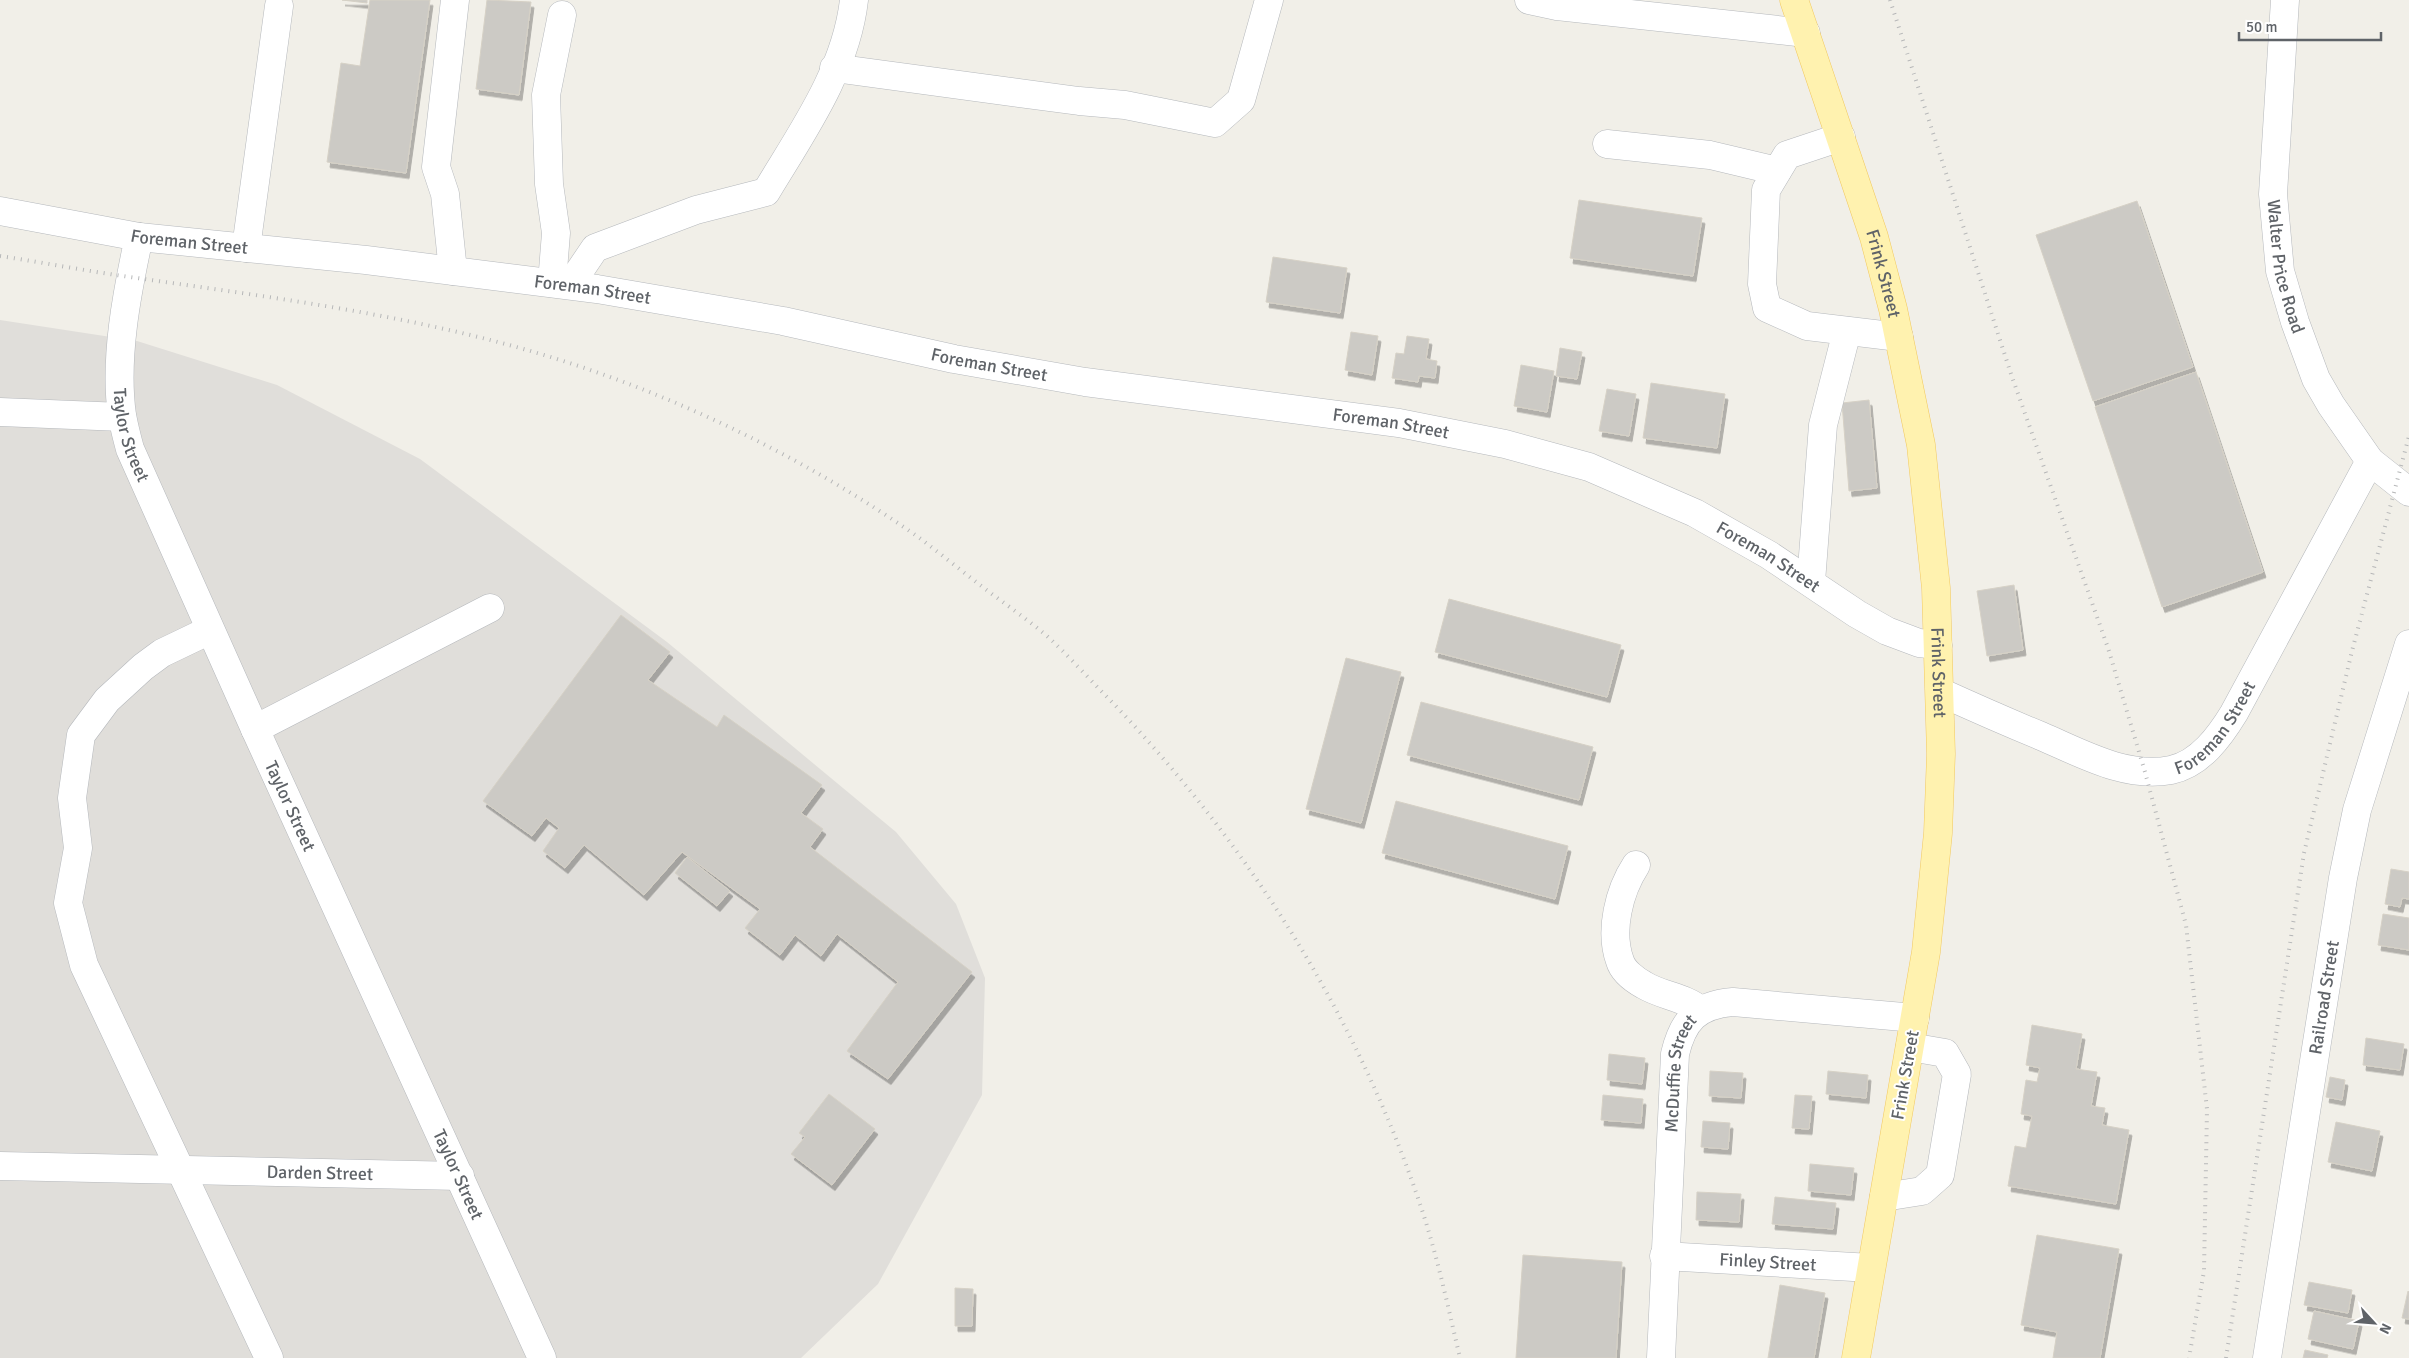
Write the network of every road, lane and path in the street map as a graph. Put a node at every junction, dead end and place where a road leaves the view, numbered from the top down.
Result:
1 (456, 0) edge
2 (854, 0) edge
3 (1269, 0) edge
4 (1529, 0) edge
5 (1794, 0) edge
6 (2285, 0) edge
7 (279, 6) dead end
8 (562, 15) dead end
9 (1806, 33) junction
10 (834, 68) junction
11 (1841, 137) junction
12 (1607, 144) dead end
13 (1778, 171) junction
14 (0, 211) edge
15 (139, 237) junction
16 (246, 248) junction
17 (453, 271) junction
18 (561, 284) junction
19 (1847, 331) junction
20 (1899, 337) junction
21 (0, 412) edge
22 (122, 417) junction
23 (2370, 462) junction
24 (2409, 492) edge
25 (1811, 582) junction
26 (490, 608) dead end
27 (210, 630) junction
28 (2409, 644) edge
29 (1938, 645) junction
30 (1940, 692) junction
31 (255, 729) junction
32 (1636, 865) dead end
33 (1700, 1010) junction
34 (1915, 1018) junction
35 (1910, 1047) junction
36 (0, 1166) edge
37 (179, 1170) junction
38 (460, 1176) junction
39 (1884, 1197) junction
40 (1664, 1256) junction
41 (1871, 1268) junction
42 (269, 1358) edge
43 (542, 1358) edge
44 (1661, 1358) edge
45 (1856, 1358) edge
46 (2267, 1358) edge

1 - 17 street
2 - 10 street
3 - 10 street
4 - 9 street
5 - 9 main road, Frink Street
6 - 23 street, Walter Price Road
7 - 16 street
8 - 18 street
9 - 11 main road, Frink Street
10 - 18 street
11 - 13 street
11 - 20 main road, Frink Street
12 - 13 street
13 - 19 street
14 - 15 street, Foreman Street
15 - 16 street, Foreman Street
15 - 22 street, Taylor Street
16 - 17 street, Foreman Street
17 - 18 street, Foreman Street
18 - 25 street, Foreman Street
19 - 20 street
19 - 25 street
20 - 29 main road, Frink Street
21 - 22 street
22 - 27 street, Taylor Street
23 - 24 street, Walter Price Road
23 - 30 street, Foreman Street
25 - 29 street, Foreman Street
26 - 31 street
27 - 31 street, Taylor Street
27 - 37 street
28 - 46 street, Railroad Street
29 - 30 main road, Frink Street
30 - 34 main road, Frink Street
31 - 38 street, Taylor Street
32 - 33 street
33 - 34 street, McDuffie Street
33 - 40 street, McDuffie Street
34 - 35 main road, Frink Street
35 - 39 main road, Frink Street
35 - 39 street
36 - 37 street, Darden Street
37 - 38 street, Darden Street
37 - 42 street
38 - 43 street, Taylor Street
39 - 41 main road, Frink Street
40 - 41 street, Finley Street
40 - 44 street, McDuffie Street
41 - 45 main road, Frink Street

